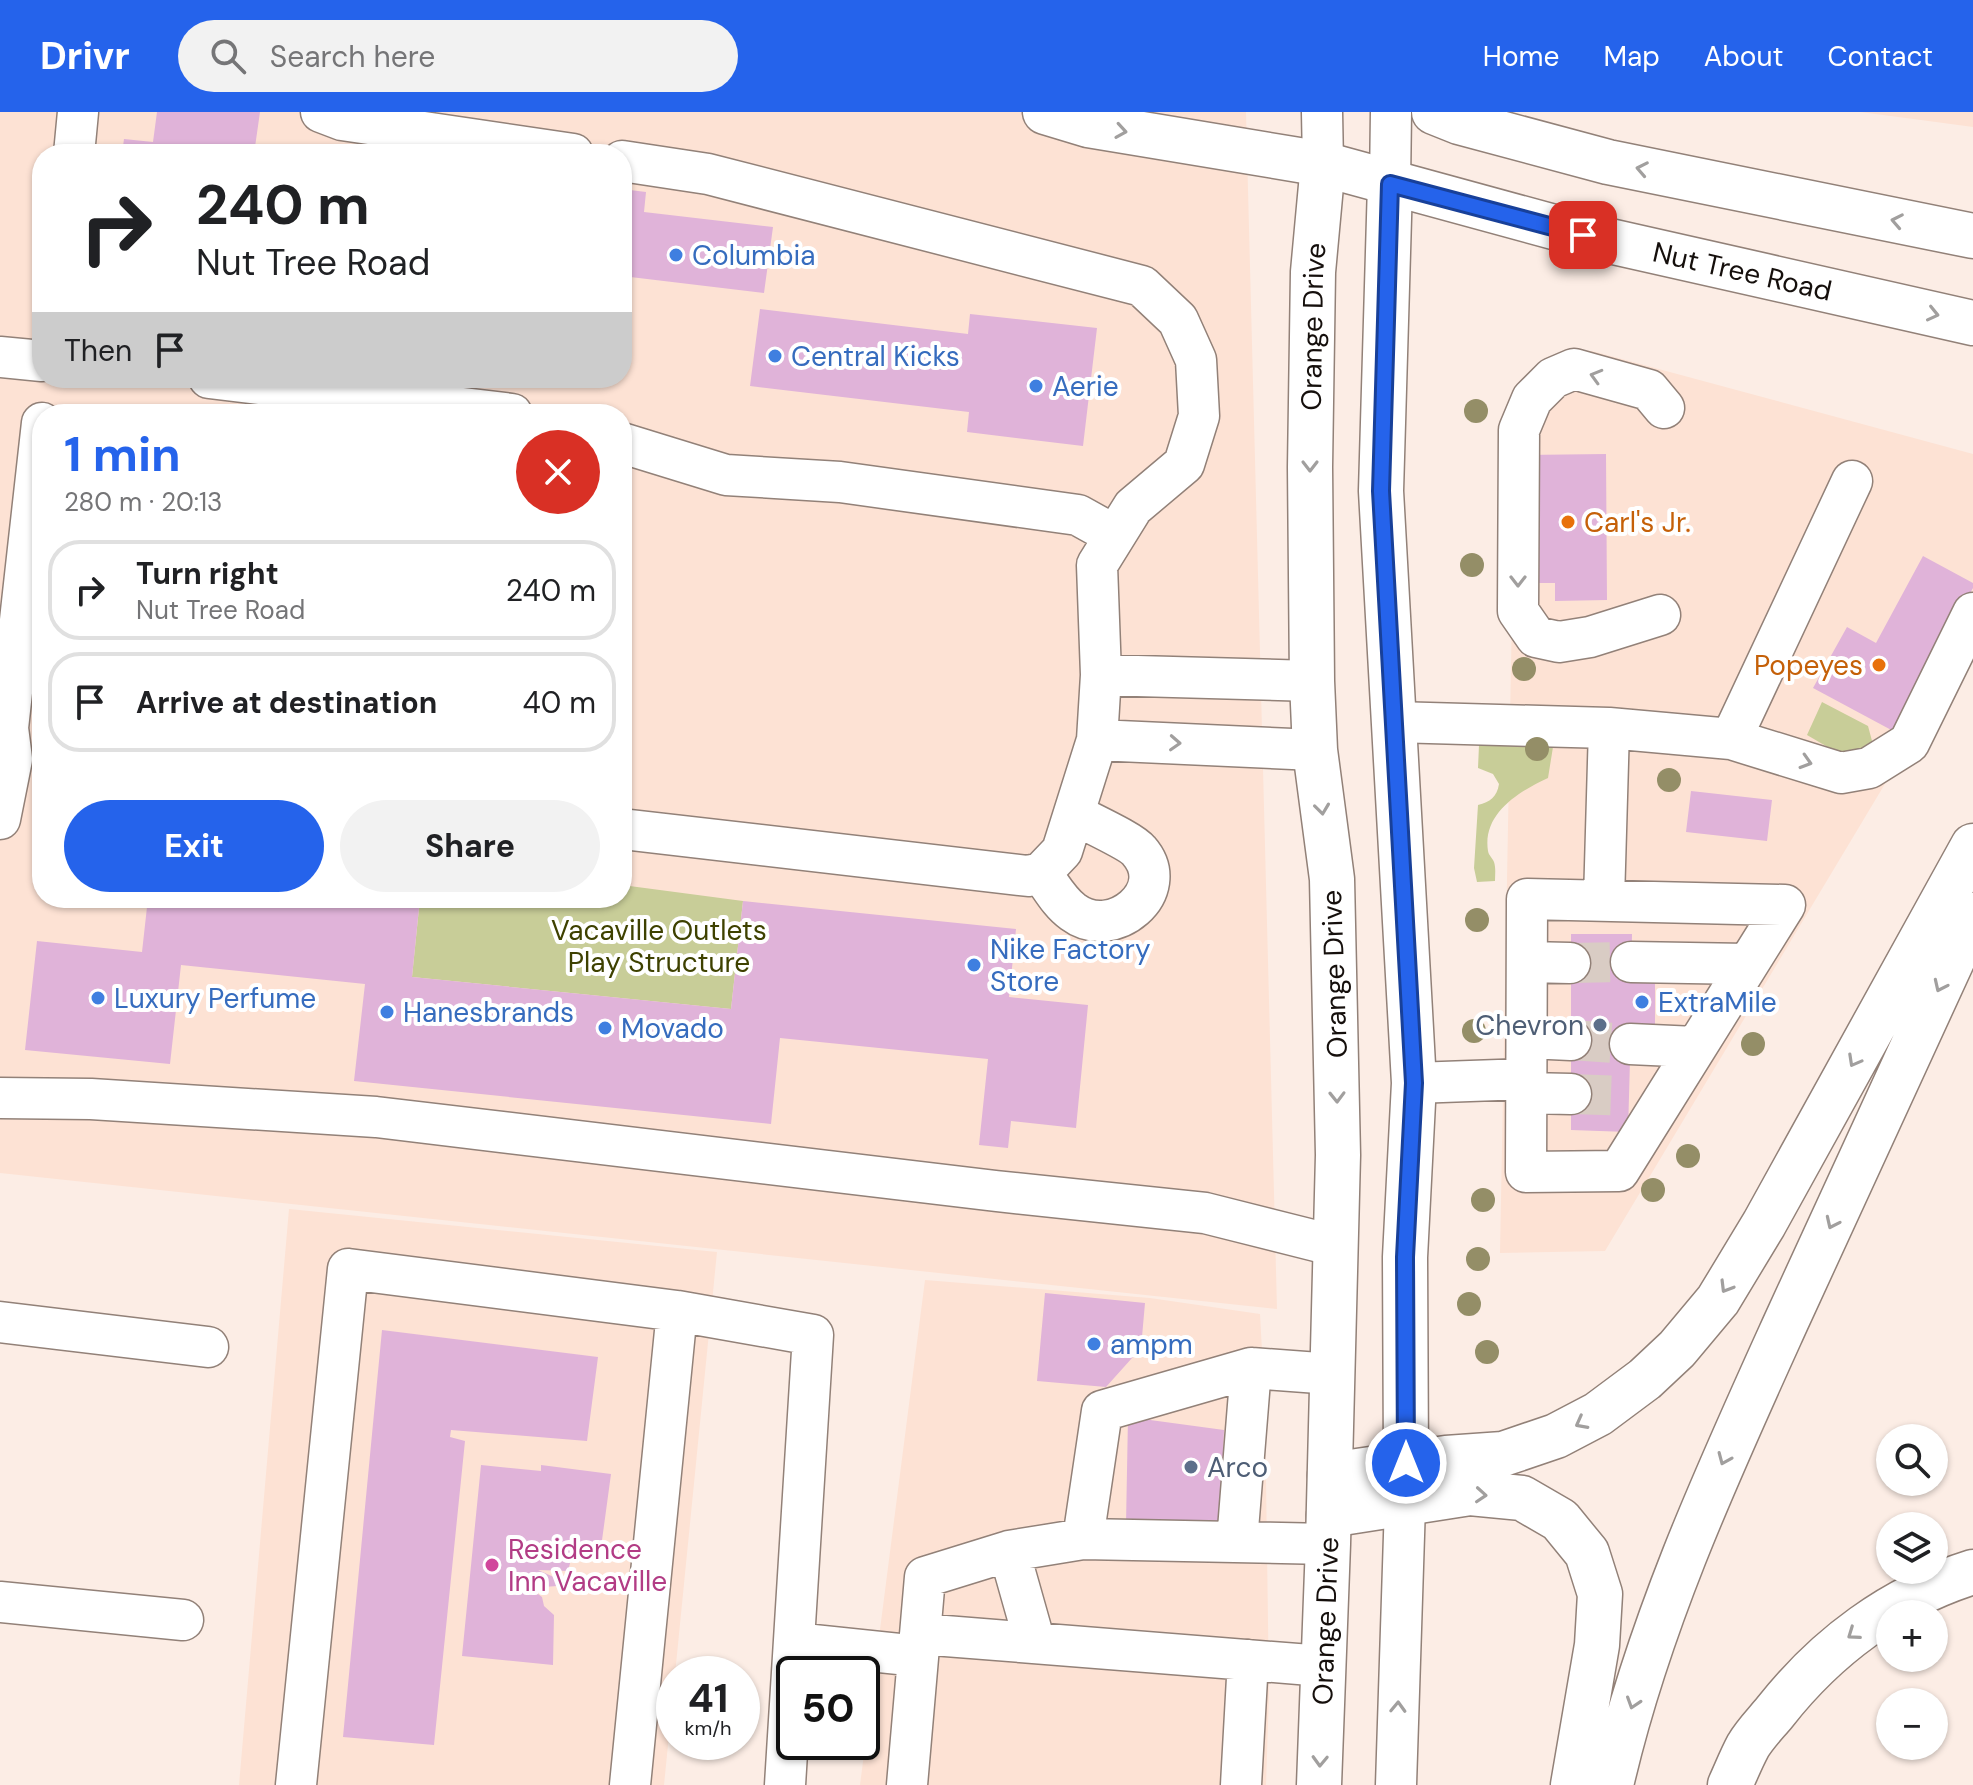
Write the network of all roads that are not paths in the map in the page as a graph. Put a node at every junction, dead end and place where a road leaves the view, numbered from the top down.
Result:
1 (78, 112) edge
2 (321, 112) edge
3 (1045, 112) edge
4 (1322, 112) edge
5 (1391, 112) edge
6 (1434, 112) edge
7 (75, 144) edge
8 (505, 144) edge
9 (632, 163) edge
10 (1323, 164) junction
11 (1390, 184) junction
12 (1973, 236) edge
13 (1973, 323) edge
14 (0, 357) edge
15 (32, 360) edge
16 (293, 388) edge
17 (428, 404) edge
18 (1664, 408) dead end
19 (632, 446) edge
20 (1852, 481) dead end
21 (32, 513) edge
22 (1114, 535) junction
23 (1973, 613) edge
24 (1660, 615) dead end
25 (1101, 675) junction
26 (1312, 681) junction
27 (1394, 722) junction
28 (1609, 728) junction
29 (1731, 739) junction
30 (1097, 740) junction
31 (1315, 750) junction
32 (18, 760) edge
33 (1074, 814) junction
34 (0, 819) edge
35 (632, 830) edge
36 (1973, 846) edge
37 (1041, 873) junction
38 (1604, 900) junction
39 (1973, 915) edge
40 (1527, 962) junction
41 (1631, 962) tunnel mouth
42 (1570, 963) tunnel mouth
43 (1747, 964) junction
44 (1528, 1038) junction
45 (1571, 1040) tunnel mouth
46 (1630, 1044) tunnel mouth
47 (1695, 1047) junction
48 (1414, 1083) junction
49 (1527, 1086) junction
50 (1571, 1094) tunnel mouth
51 (0, 1098) edge
52 (1336, 1246) junction
53 (677, 1311) junction
54 (0, 1322) edge
55 (208, 1347) dead end
56 (1251, 1368) junction
57 (1332, 1374) junction
58 (1405, 1484) junction
59 (1329, 1511) junction
60 (1083, 1539) junction
61 (1237, 1542) junction
62 (1009, 1551) junction
63 (1959, 1576) edge
64 (0, 1602) edge
65 (183, 1620) dead end
66 (794, 1643) junction
67 (1035, 1643) junction
68 (919, 1645) junction
69 (1248, 1660) junction
70 (1323, 1666) junction
71 (296, 1785) edge
72 (630, 1785) edge
73 (785, 1785) edge
74 (907, 1785) edge
75 (1241, 1785) edge
76 (1319, 1785) edge
77 (1396, 1785) edge
78 (1573, 1785) edge
79 (1611, 1785) edge
80 (1730, 1785) edge

1 - 7 street
2 - 8 street
3 -> 10 main road, Nut Tree Road
4 - 10 street
5 - 11 street
12 -> 6 main road
9 - 22 street
10 - 11 main road, Nut Tree Road
10 -> 26 main road, Orange Drive
11 -> 13 main road, Nut Tree Road
11 - 27 main road
14 - 15 street
16 - 17 street
18 -> 24 street
19 - 22 street
20 - 29 street
21 - 32 street
22 - 25 street
29 -> 23 street
25 - 26 street
25 - 30 street
26 - 31 main road, Orange Drive
27 - 28 street
27 - 48 main road
28 - 29 street
28 - 38 street
30 -> 31 street
30 - 33 street
31 -> 52 main road, Orange Drive
32 - 34 street
33 - 37 street
33 - 37 street
35 - 37 street
36 -> 58 main road
38 - 40 street
38 - 43 street
39 -> 79 main road
40 - 42 street
40 - 44 street
41 - 43 street
43 - 47 street
44 - 45 street
44 - 49 street
46 - 47 street
47 - 49 street
48 - 49 street
48 - 58 main road
49 - 50 street
51 - 52 street
52 - 57 main road, Orange Drive
53 - 66 street
53 - 71 street
53 - 72 street
54 - 55 street
56 - 57 street
56 - 60 street
56 - 61 street
57 - 59 main road, Orange Drive
58 - 59 main road
77 -> 58 street
58 -> 78 main road
59 - 61 street
59 - 70 main road, Orange Drive
60 - 61 street
60 - 62 street
62 - 67 street
62 - 68 street
63 -> 80 main road
64 - 65 street
66 - 68 street
66 - 73 street
67 - 68 street
67 - 69 street
68 - 74 street
69 - 70 street
69 - 75 street
70 -> 76 main road, Orange Drive

